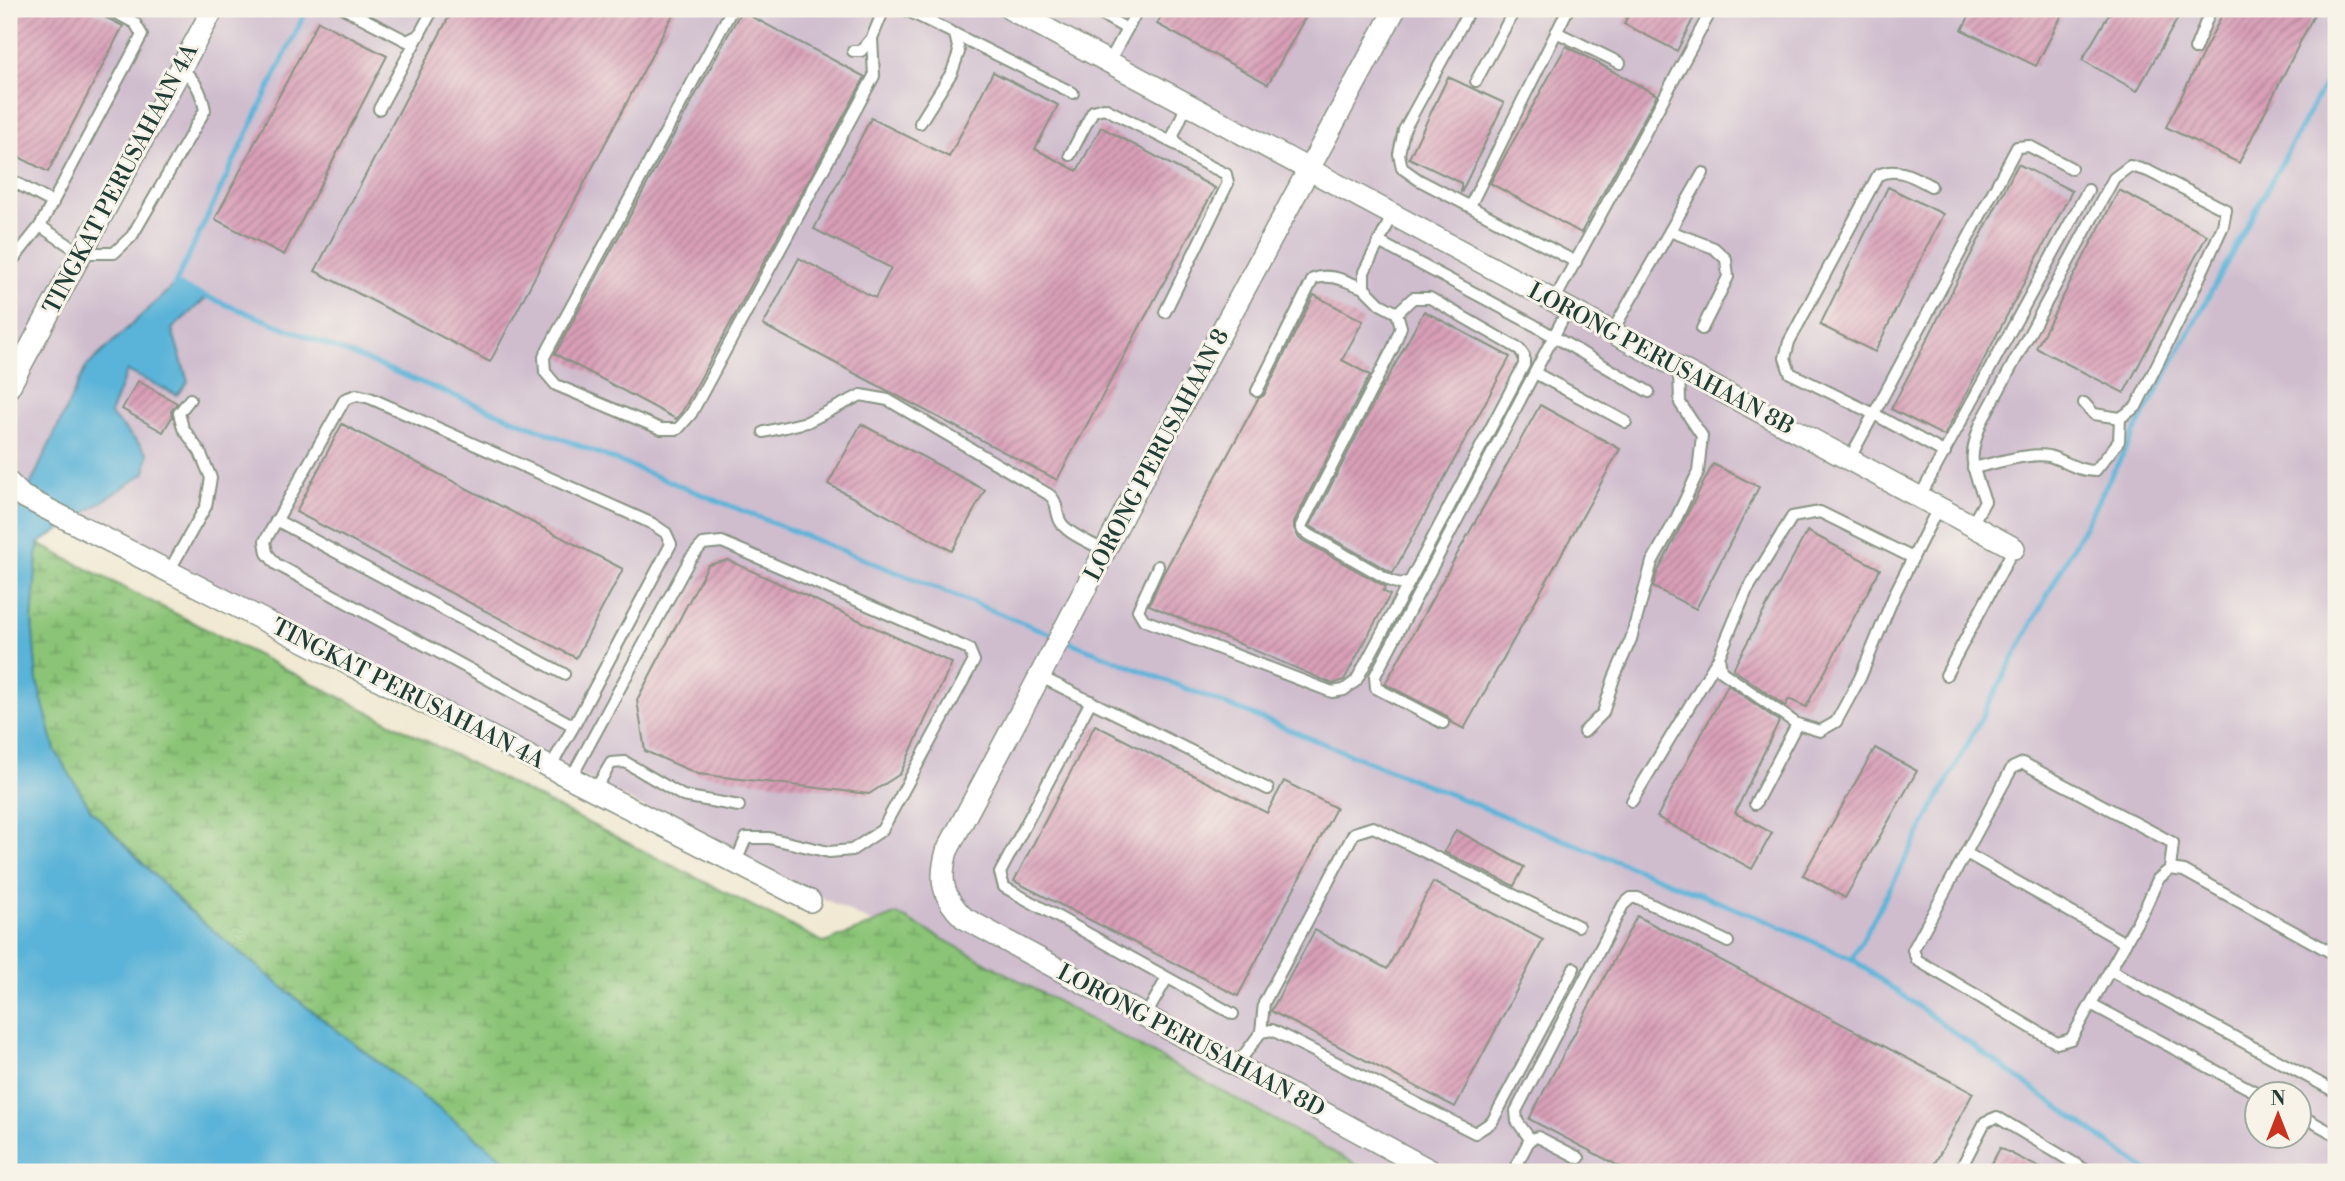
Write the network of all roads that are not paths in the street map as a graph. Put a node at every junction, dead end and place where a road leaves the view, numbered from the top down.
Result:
1 (109, 9) edge
2 (345, 9) edge
3 (433, 9) edge
4 (732, 9) edge
5 (884, 9) edge
6 (904, 9) edge
7 (1010, 9) edge
8 (1092, 9) edge
9 (1138, 9) edge
10 (1395, 9) edge
11 (1470, 9) edge
12 (1515, 9) edge
13 (1568, 9) edge
14 (1712, 9) edge
15 (2211, 9) edge
16 (209, 10) edge
17 (1127, 29) junction
18 (1556, 32) junction
19 (955, 34) junction
20 (419, 35) junction
21 (872, 38) junction
22 (2195, 49) dead end
23 (853, 51) dead end
24 (1109, 62) junction
25 (1620, 63) dead end
26 (181, 68) junction
27 (1475, 81) dead end
28 (1073, 93) dead end
29 (1187, 104) junction
30 (379, 109) dead end
31 (920, 123) dead end
32 (1177, 145) junction
33 (1070, 155) dead end
34 (2071, 168) dead end
35 (1308, 169) junction
36 (1703, 173) dead end
37 (9, 180) edge
38 (1931, 186) dead end
39 (2088, 190) dead end
40 (53, 203) junction
41 (1470, 206) junction
42 (1393, 214) junction
43 (40, 226) junction
44 (1670, 231) junction
45 (1379, 242) junction
46 (81, 253) junction
47 (1576, 262) junction
48 (9, 265) edge
49 (1364, 288) junction
50 (1561, 305) junction
51 (1165, 312) dead end
52 (1397, 313) junction
53 (1702, 329) dead end
54 (1612, 332) junction
55 (1553, 337) junction
56 (1679, 369) junction
57 (1535, 373) junction
58 (9, 387) edge
59 (1257, 391) dead end
60 (1648, 391) dead end
61 (190, 399) dead end
62 (2084, 404) dead end
63 (1874, 414) junction
64 (2120, 418) junction
65 (1626, 422) dead end
66 (764, 432) dead end
67 (1945, 453) junction
68 (1849, 460) junction
69 (1973, 468) junction
70 (15, 490) edge
71 (1928, 503) junction
72 (276, 520) junction
73 (1971, 526) junction
74 (2014, 548) joint
75 (1105, 551) junction
76 (1913, 558) junction
77 (1158, 566) dead end
78 (169, 571) junction
79 (1410, 581) junction
80 (1719, 657) junction
81 (1043, 668) junction
82 (565, 674) dead end
83 (1946, 675) dead end
84 (1091, 701) junction
85 (1443, 723) dead end
86 (1797, 724) junction
87 (574, 726) junction
88 (1584, 732) dead end
89 (550, 767) junction
90 (571, 778) junction
91 (1268, 789) dead end
92 (595, 790) junction
93 (1632, 801) dead end
94 (1755, 804) dead end
95 (739, 806) dead end
96 (1966, 853) junction
97 (736, 862) junction
98 (2171, 869) junction
99 (810, 901) dead end
100 (952, 906) joint
101 (1578, 926) dead end
102 (1728, 942) dead end
103 (2125, 943) junction
104 (2336, 955) edge
105 (1574, 968) dead end
106 (2110, 970) junction
107 (1167, 978) junction
108 (2091, 1004) junction
109 (1233, 1014) dead end
110 (1145, 1017) junction
111 (1261, 1032) junction
112 (1237, 1066) junction
113 (2244, 1086) edge
114 (2336, 1092) edge
115 (2314, 1123) edge
116 (2336, 1135) edge
117 (1530, 1139) junction
118 (1579, 1158) dead end
119 (1433, 1172) edge
120 (1513, 1172) edge
121 (1959, 1172) edge
122 (2089, 1172) edge

1 - 40 lane
2 - 20 lane
3 - 20 lane
4 - 21 lane
5 - 21 lane
6 - 19 lane
7 - 24 street, LORONG PERUSAHAAN 8B
8 - 17 lane
9 - 17 lane
10 - 35 street, LORONG PERUSAHAAN 8
11 - 41 lane
12 - 27 lane
13 - 18 lane
14 - 47 lane
15 - 22 lane
16 - 26 street, TINGKAT PERUSAHAAN 4A
17 - 24 lane
18 - 25 lane
18 - 41 lane
19 - 28 lane
19 - 31 lane
20 - 30 lane
21 - 23 lane
24 - 29 street, LORONG PERUSAHAAN 8B
26 - 46 street, TINGKAT PERUSAHAAN 4A
26 - 46 lane
29 - 32 lane
29 - 35 street, LORONG PERUSAHAAN 8B
32 - 33 lane
32 - 51 lane
34 - 63 lane
35 - 42 street, LORONG PERUSAHAAN 8B
35 - 75 street, LORONG PERUSAHAAN 8
36 - 44 lane
37 - 40 lane
38 - 63 lane
39 - 67 lane
40 - 43 lane
41 - 47 lane
42 - 45 lane
42 - 50 street, LORONG PERUSAHAAN 8B
43 - 46 lane
43 - 48 lane
44 - 53 lane
44 - 54 lane
45 - 49 lane
45 - 55 lane
46 - 58 street, TINGKAT PERUSAHAAN 4A
47 - 50 lane
49 - 52 lane
49 - 59 lane
50 - 54 street, LORONG PERUSAHAAN 8B
50 - 55 lane
52 - 79 lane
52 - 79 lane
54 - 56 street, LORONG PERUSAHAAN 8B
55 - 57 lane
55 - 60 lane
56 - 68 street, LORONG PERUSAHAAN 8B
56 - 88 lane
57 - 65 lane
57 - 85 lane
61 - 78 lane
62 - 64 lane
63 - 67 lane
63 - 68 lane
64 - 69 lane
64 - 69 lane
66 - 75 lane
67 - 71 lane
68 - 71 street, LORONG PERUSAHAAN 8B
69 - 73 lane
70 - 78 street, TINGKAT PERUSAHAAN 4A
71 - 73 street, LORONG PERUSAHAAN 8B
71 - 76 lane
72 - 82 lane
72 - 87 lane
72 - 87 lane
73 - 74 street, LORONG PERUSAHAAN 8B
74 - 83 lane
75 - 81 street, LORONG PERUSAHAAN 8
76 - 80 lane
76 - 86 lane
77 - 79 lane
78 - 89 street, TINGKAT PERUSAHAAN 4A
80 - 86 lane
80 - 93 lane
81 - 84 lane
81 - 100 street, LORONG PERUSAHAAN 8
84 - 91 lane
84 - 107 lane
86 - 94 lane
87 - 89 lane
89 - 90 street, TINGKAT PERUSAHAAN 4A
90 - 92 street, TINGKAT PERUSAHAAN 4A
90 - 97 lane
92 - 95 lane
92 - 97 street, TINGKAT PERUSAHAAN 4A
96 - 98 lane
96 - 103 lane
96 - 108 lane
97 - 99 street, TINGKAT PERUSAHAAN 4A
98 - 103 lane
98 - 104 lane
100 - 110 street, LORONG PERUSAHAAN 8D
101 - 111 lane
102 - 117 lane
103 - 106 lane
105 - 111 lane
106 - 108 lane
106 - 114 lane
107 - 109 lane
107 - 110 lane
108 - 113 lane
110 - 112 street, LORONG PERUSAHAAN 8D
111 - 112 lane
112 - 119 street, LORONG PERUSAHAAN 8D
115 - 116 lane
117 - 118 lane
117 - 120 lane
121 - 122 lane

